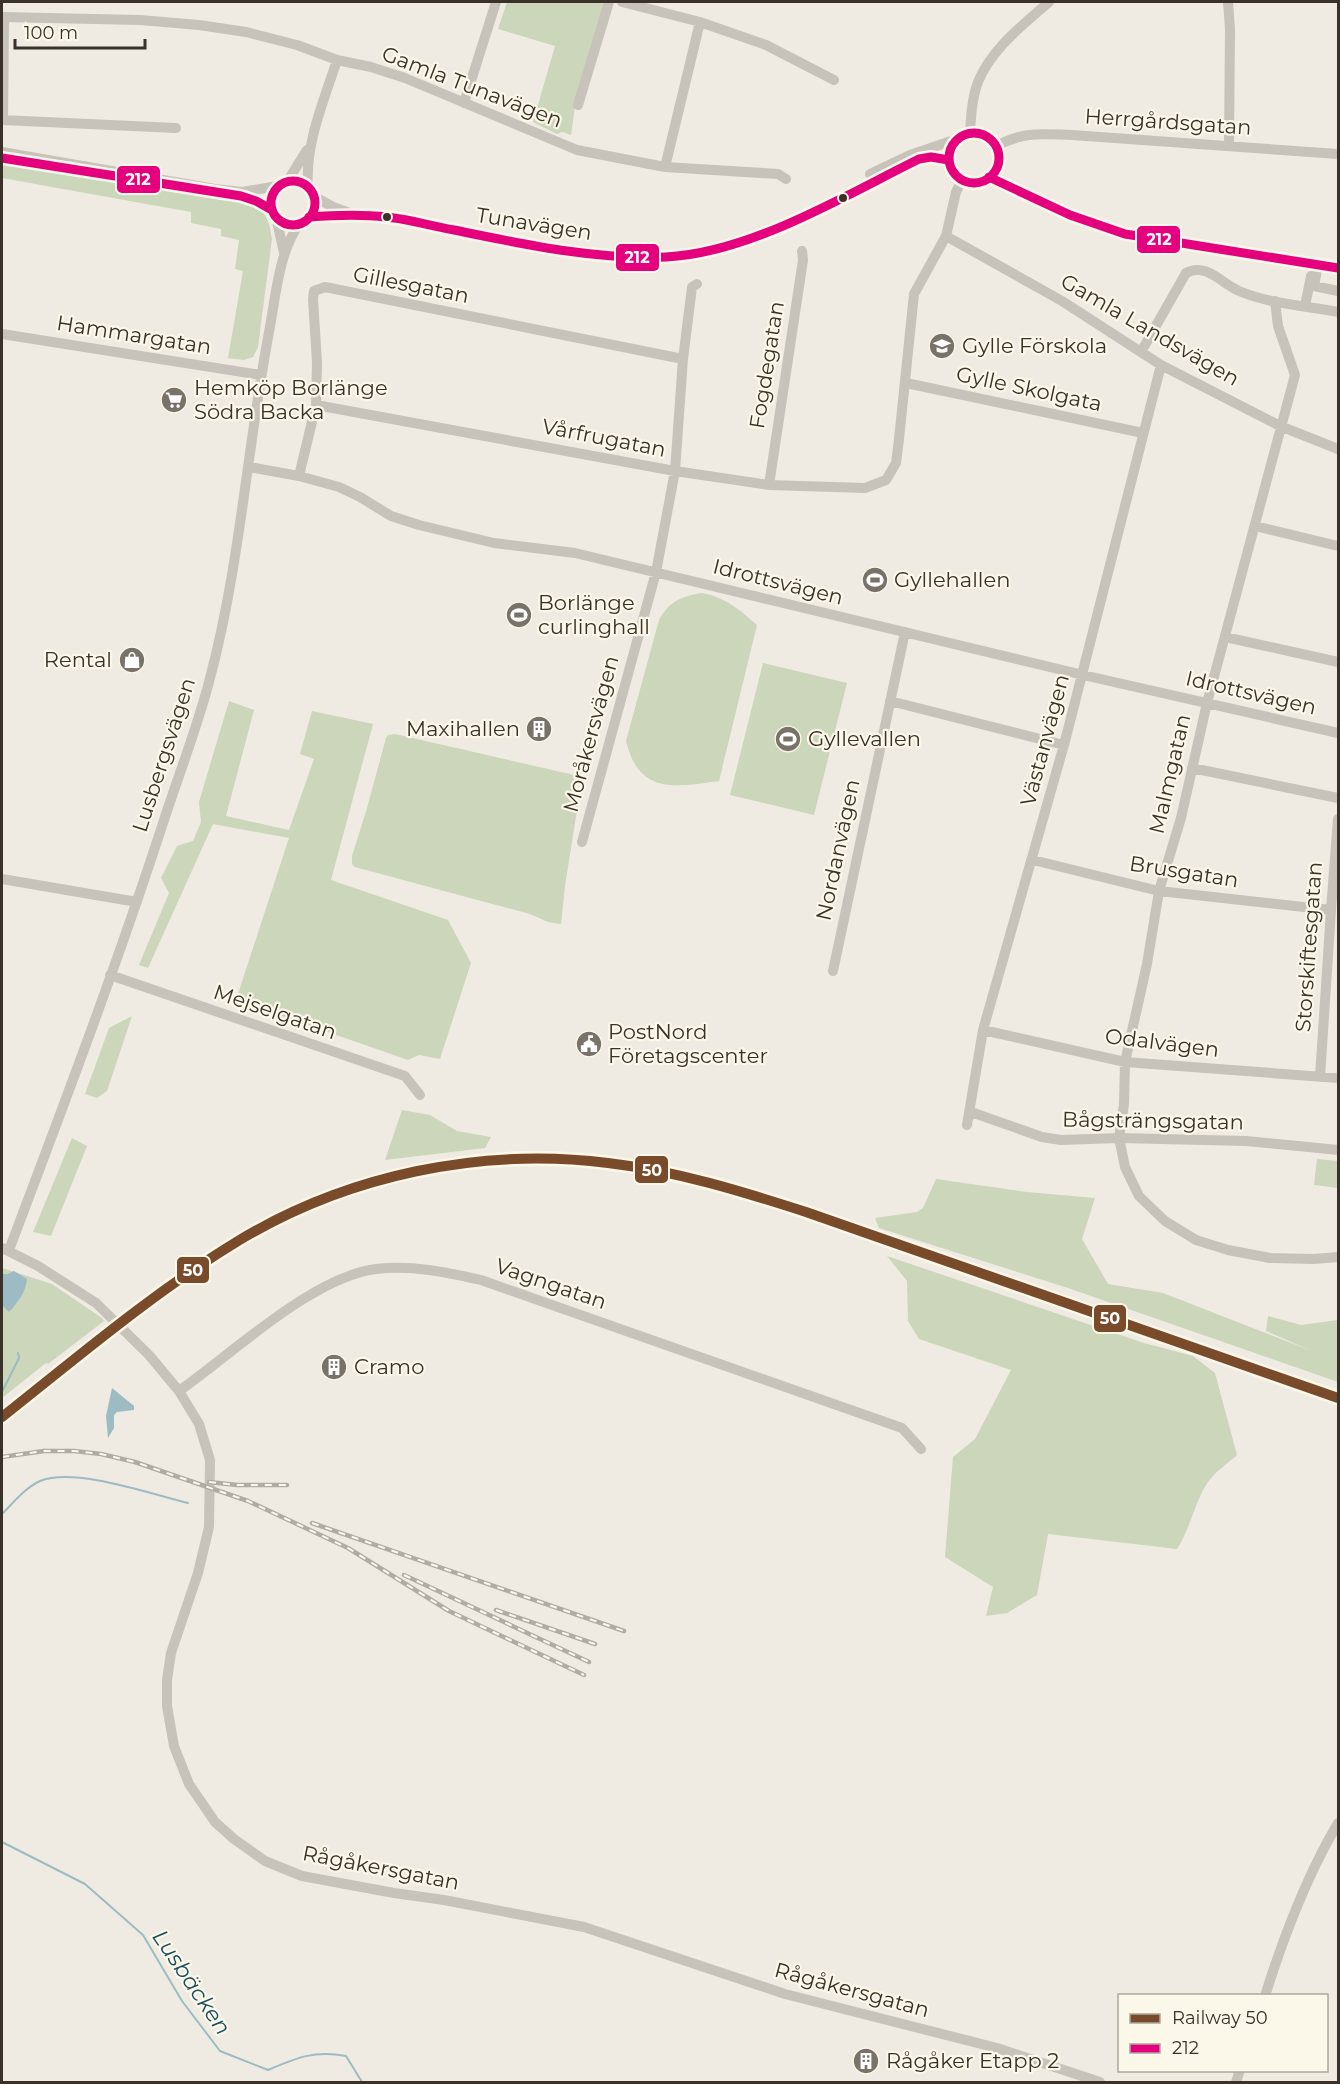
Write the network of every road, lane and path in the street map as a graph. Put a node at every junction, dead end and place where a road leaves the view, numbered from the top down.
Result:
1 (496, 2) edge
2 (609, 2) edge
3 (622, 2) edge
4 (1049, 2) edge
5 (1228, 2) edge
6 (3, 17) edge
7 (700, 22) junction
8 (337, 60) junction
9 (834, 80) dead end
10 (464, 103) junction
11 (578, 105) dead end
12 (2, 120) edge
13 (176, 128) dead end
14 (970, 133) junction
15 (957, 140) junction
16 (310, 144) junction
17 (996, 146) junction
18 (1229, 146) junction
19 (2, 152) edge
20 (1338, 154) edge
21 (2, 158) edge
22 (949, 160) junction
23 (665, 167) junction
24 (989, 177) junction
25 (786, 179) dead end
26 (962, 180) junction
27 (282, 184) junction
28 (310, 191) junction
29 (274, 214) junction
30 (309, 217) junction
31 (361, 217) junction
32 (299, 224) junction
33 (946, 236) junction
34 (802, 251) dead end
35 (702, 252) junction
36 (284, 254) junction
37 (1315, 264) junction
38 (1338, 268) edge
39 (697, 284) dead end
40 (1338, 291) edge
41 (1275, 301) junction
42 (1305, 306) junction
43 (1338, 312) edge
44 (2, 334) edge
45 (1141, 352) junction
46 (683, 359) junction
47 (1161, 364) junction
48 (261, 375) junction
49 (906, 383) junction
50 (316, 405) junction
51 (1280, 426) junction
52 (1143, 433) junction
53 (1338, 448) edge
54 (249, 467) junction
55 (675, 471) junction
56 (299, 476) junction
57 (769, 485) junction
58 (1254, 526) junction
59 (1338, 546) edge
60 (656, 572) junction
61 (904, 632) junction
62 (1225, 637) junction
63 (1338, 662) edge
64 (1083, 675) junction
65 (890, 701) junction
66 (1207, 703) junction
67 (1338, 733) edge
68 (1064, 745) junction
69 (1192, 768) junction
70 (1338, 798) edge
71 (1338, 819) edge
72 (582, 842) dead end
73 (1033, 860) junction
74 (2, 879) edge
75 (1160, 891) junction
76 (137, 902) junction
77 (1330, 910) junction
78 (833, 971) dead end
79 (110, 975) junction
80 (983, 1030) junction
81 (1125, 1062) junction
82 (1320, 1077) junction
83 (1338, 1078) edge
84 (420, 1095) dead end
85 (971, 1112) junction
86 (967, 1125) dead end
87 (1119, 1138) junction
88 (1338, 1150) edge
89 (5, 1249) edge
90 (1338, 1257) edge
91 (179, 1391) junction
92 (921, 1449) dead end
93 (1338, 1823) edge
94 (1265, 1994) edge
95 (1100, 2082) edge

1 - 10 street
2 - 11 street
3 - 7 street
4 - 14 street
5 - 18 street
6 - 8 street, Gamla Tunavägen
6 - 12 street
7 - 9 street
7 - 23 street
8 - 10 street, Gamla Tunavägen
8 - 16 street
10 - 23 street, Gamla Tunavägen
12 - 13 street
14 - 15 street
14 - 17 street
15 - 22 street
15 - 35 street, Tunavägen
16 - 27 street
16 - 28 street
17 - 18 street, Herrgårdsgatan
17 - 24 street
18 - 20 street, Herrgårdsgatan
19 - 27 street
21 - 29 street
22 - 26 street
22 - 35 street, Tunavägen
23 - 25 street, Gamla Tunavägen
24 - 26 street
24 - 37 street
26 - 33 street
27 - 28 street
27 - 29 street
28 - 30 street
28 - 31 street, Tunavägen
29 - 32 street
29 - 36 street, Lusbergsvägen
30 - 31 street, Tunavägen
30 - 32 street
31 - 35 street, Tunavägen
32 - 36 street, Lusbergsvägen
33 - 45 street, Gamla Landsvägen
33 - 49 street
34 - 57 street, Fogdegatan
36 - 48 street, Lusbergsvägen
37 - 38 street
37 - 40 street
37 - 42 street
39 - 46 street, Moråkersvägen
41 - 42 street
41 - 45 street
41 - 51 street, Malmgatan
42 - 43 street
44 - 48 street, Hammargatan
45 - 47 street, Gamla Landsvägen
46 - 50 street, Gillesgatan
46 - 55 street, Moråkersvägen
47 - 51 street, Gamla Landsvägen
47 - 52 street, Västanvägen
48 - 54 street, Lusbergsvägen
49 - 52 street, Gylle Skolgata
49 - 57 street, Vårfrugatan
50 - 55 street, Vårfrugatan
50 - 56 street, Gillesgatan
51 - 53 street, Gamla Landsvägen
51 - 58 street, Malmgatan
52 - 64 street, Västanvägen
54 - 56 street, Idrottsvägen
54 - 76 street, Lusbergsvägen
55 - 57 street, Vårfrugatan
55 - 60 street, Moråkersvägen
56 - 60 street, Idrottsvägen
58 - 59 street
58 - 62 street, Malmgatan
60 - 61 street, Idrottsvägen
60 - 72 street, Moråkersvägen
61 - 64 street, Idrottsvägen
61 - 65 street, Nordanvägen
62 - 63 street
62 - 66 street, Malmgatan
64 - 66 street, Idrottsvägen
64 - 68 street, Västanvägen
65 - 68 street
65 - 78 street, Nordanvägen
66 - 67 street, Idrottsvägen
66 - 69 street, Malmgatan
68 - 73 street, Västanvägen
69 - 70 street
69 - 75 street, Malmgatan
71 - 77 street, Storskiftesgatan
73 - 75 street, Brusgatan
73 - 80 street, Västanvägen
74 - 76 street
75 - 77 street, Brusgatan
75 - 81 street, Malmgatan
76 - 79 street, Lusbergsvägen
77 - 82 street, Storskiftesgatan
79 - 84 street, Mejselgatan
79 - 89 street, Lusbergsvägen
80 - 81 street, Odalvägen
80 - 85 street, Västanvägen
81 - 82 street, Odalvägen
81 - 87 street, Malmgatan
82 - 83 street, Odalvägen
85 - 86 street, Västanvägen
85 - 87 street, Bågsträngsgatan
87 - 88 street, Bågsträngsgatan
87 - 90 street
89 - 91 street, Rågåkersgatan
91 - 92 street, Vagngatan
91 - 95 street, Rågåkersgatan
93 - 94 street

